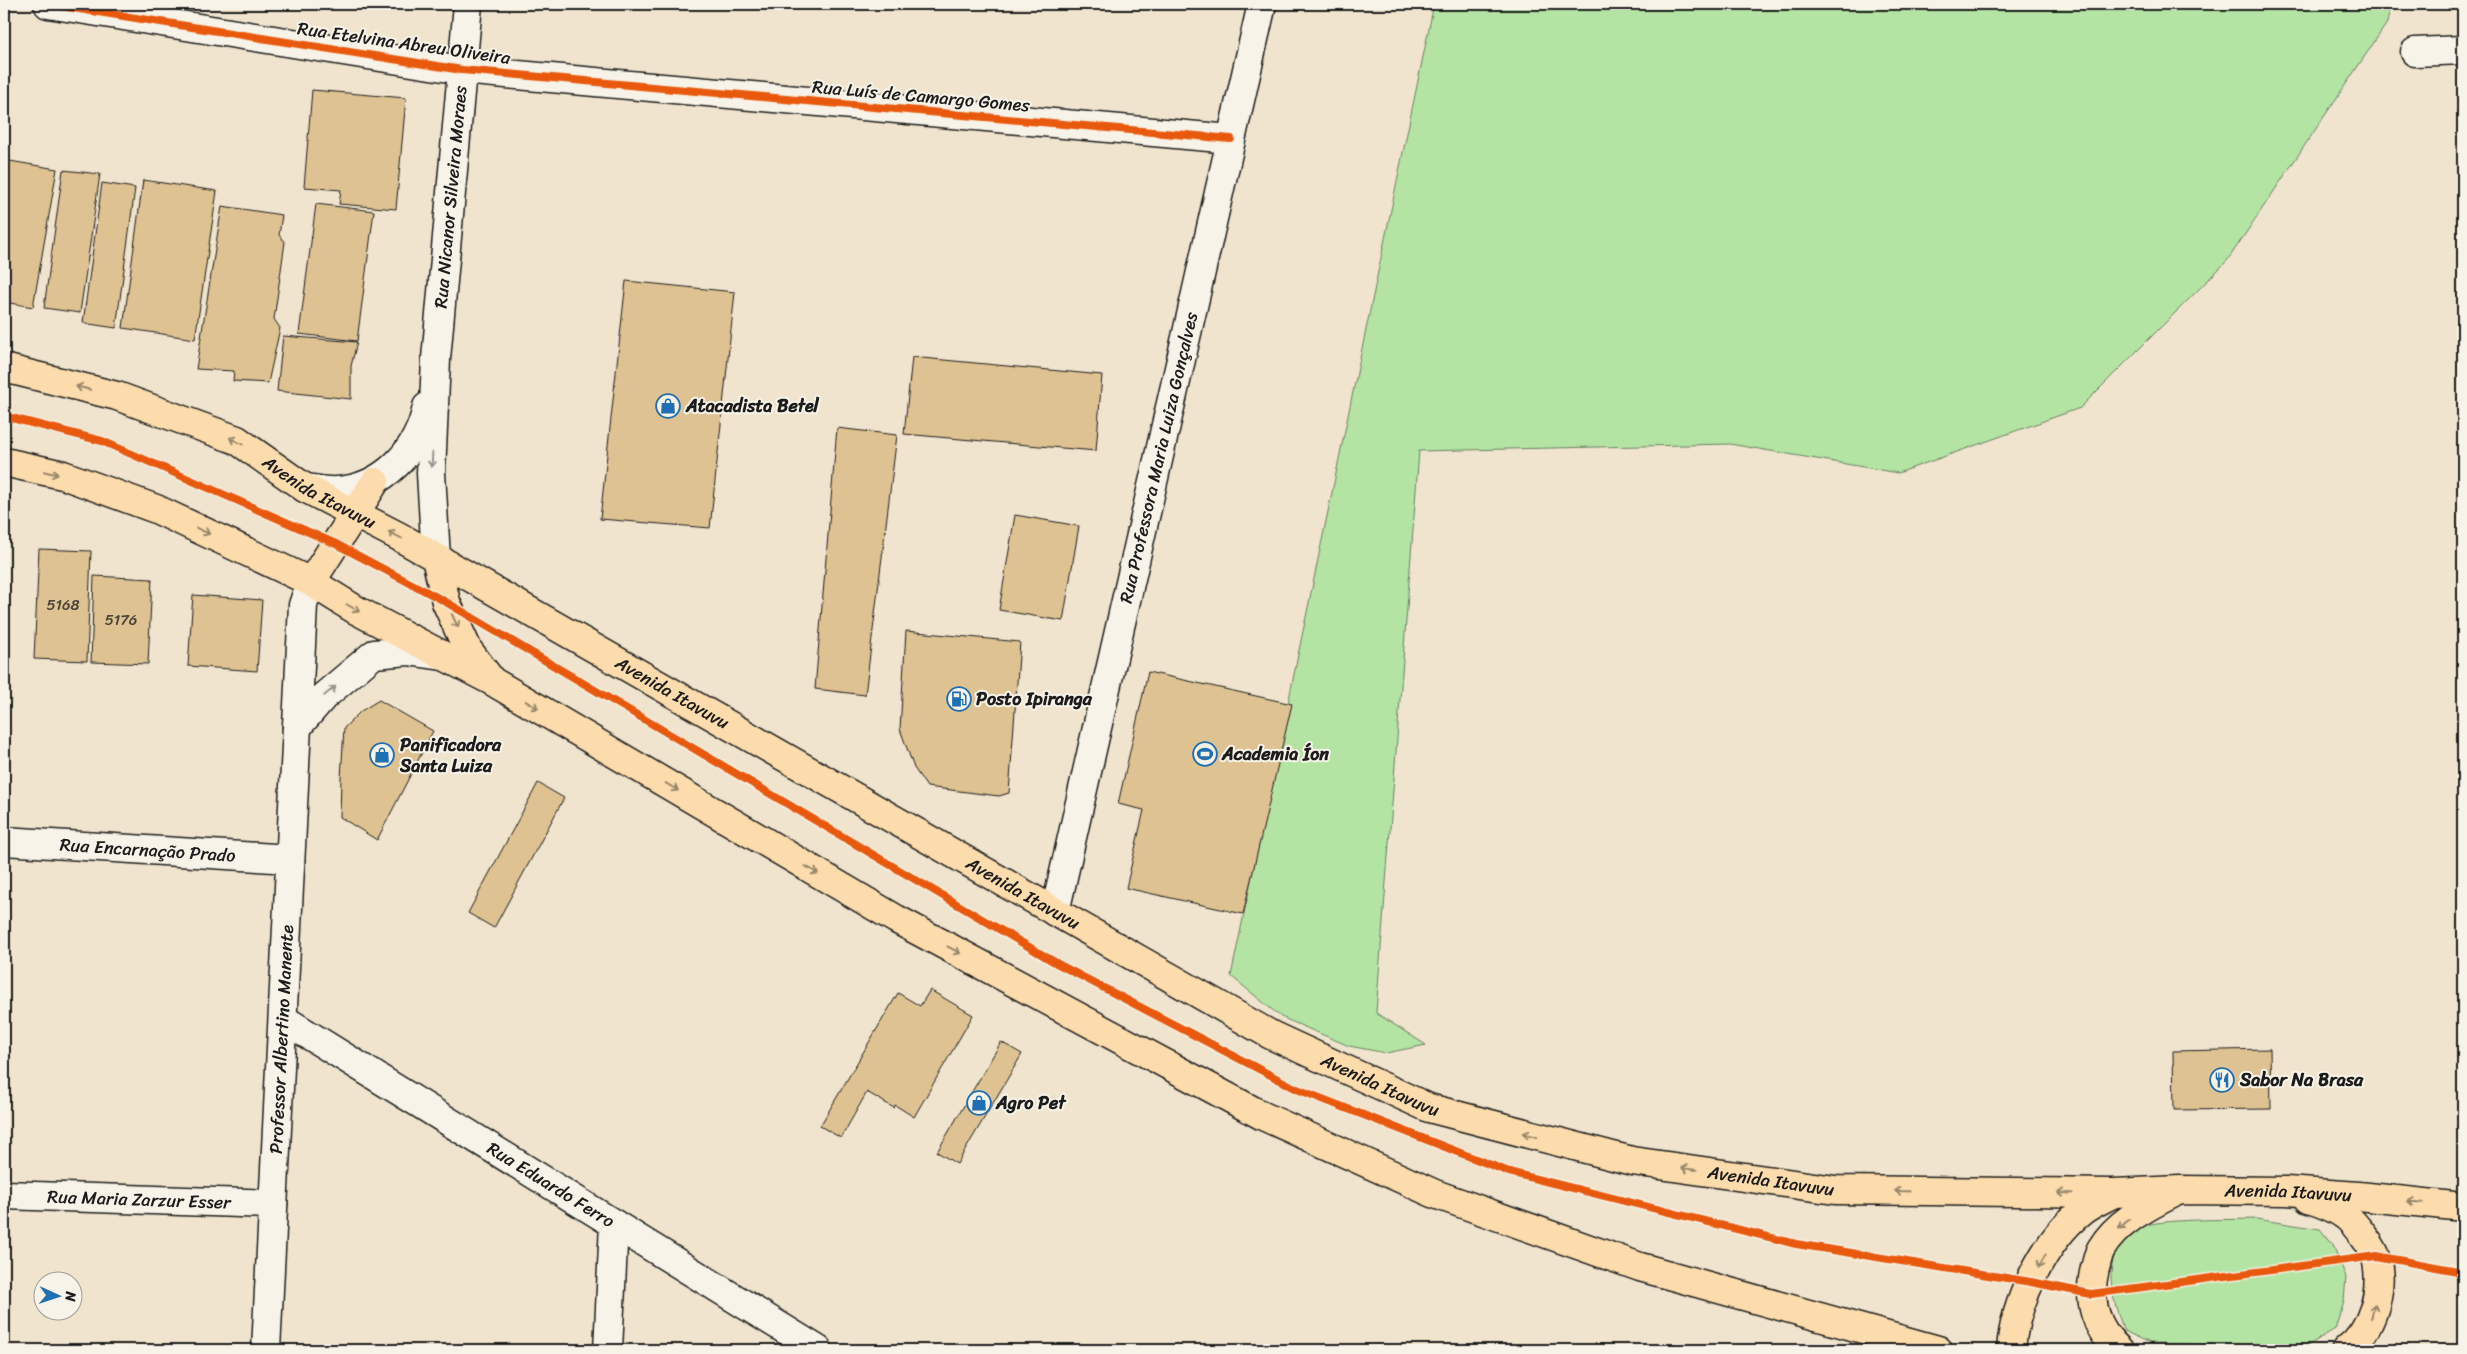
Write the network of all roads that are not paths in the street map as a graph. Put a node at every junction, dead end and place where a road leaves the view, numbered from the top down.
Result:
1 (48, 4) edge
2 (468, 4) edge
3 (1262, 4) edge
4 (159, 12) edge
5 (2463, 50) edge
6 (2415, 52) dead end
7 (462, 70) junction
8 (608, 84) joint
9 (1231, 138) junction
10 (436, 359) junction
11 (4, 368) edge
12 (4, 462) edge
13 (374, 482) junction
14 (305, 488) junction
15 (353, 514) junction
16 (436, 558) junction
17 (311, 582) junction
18 (447, 656) junction
19 (490, 680) junction
20 (297, 727) junction
21 (4, 841) edge
22 (290, 859) junction
23 (1054, 912) junction
24 (283, 1019) junction
25 (2180, 1190) junction
26 (2286, 1191) junction
27 (2114, 1193) junction
28 (4, 1194) edge
29 (273, 1204) junction
30 (2463, 1207) edge
31 (614, 1224) junction
32 (266, 1350) edge
33 (608, 1350) edge
34 (818, 1350) edge
35 (1938, 1350) edge
36 (2011, 1350) edge
37 (2119, 1350) edge
38 (2346, 1350) edge

1 - 4 street, Rua Etelvina Abreu Oliveira
2 - 7 street, Rua Nicanor Silveira Moraes
3 - 9 street, Rua Professora Maria Luiza Gonçalves
4 - 7 street, Rua Etelvina Abreu Oliveira
5 - 6 street
7 - 8 street, Rua Etelvina Abreu Oliveira
7 - 10 street, Rua Nicanor Silveira Moraes
8 - 9 street, Rua Luís de Camargo Gomes
9 - 23 street, Rua Professora Maria Luiza Gonçalves
10 - 13 street, Rua Nicanor Silveira Moraes
10 -> 16 street, Rua Nicanor Silveira Moraes
14 -> 11 main road, Avenida Itavuvu
12 -> 17 main road
13 - 14 street, Rua Nicanor Silveira Moraes
13 - 15 main road
14 - 15 main road, Avenida Itavuvu
16 -> 15 main road, Avenida Itavuvu
15 - 17 main road
16 -> 19 main road
16 - 23 main road, Avenida Itavuvu
17 -> 18 main road
17 - 20 street, Professor Albertino Manente
18 - 19 main road
20 -> 18 street
19 -> 35 main road
20 - 22 street, Professor Albertino Manente
21 - 22 street, Rua Encarnação Prado
22 - 24 street, Professor Albertino Manente
27 -> 23 main road, Avenida Itavuvu
24 - 29 street, Professor Albertino Manente
24 - 31 street, Rua Eduardo Ferro
25 - 26 main road, Avenida Itavuvu
25 - 27 main road, Avenida Itavuvu
25 -> 37 main road
30 -> 26 main road, Avenida Itavuvu
38 -> 26 main road
27 -> 36 main road, Avenida Itavuvu
28 - 29 street, Rua Maria Zarzur Esser
29 - 32 street, Professor Albertino Manente
31 - 33 street
31 - 34 street, Rua Eduardo Ferro

